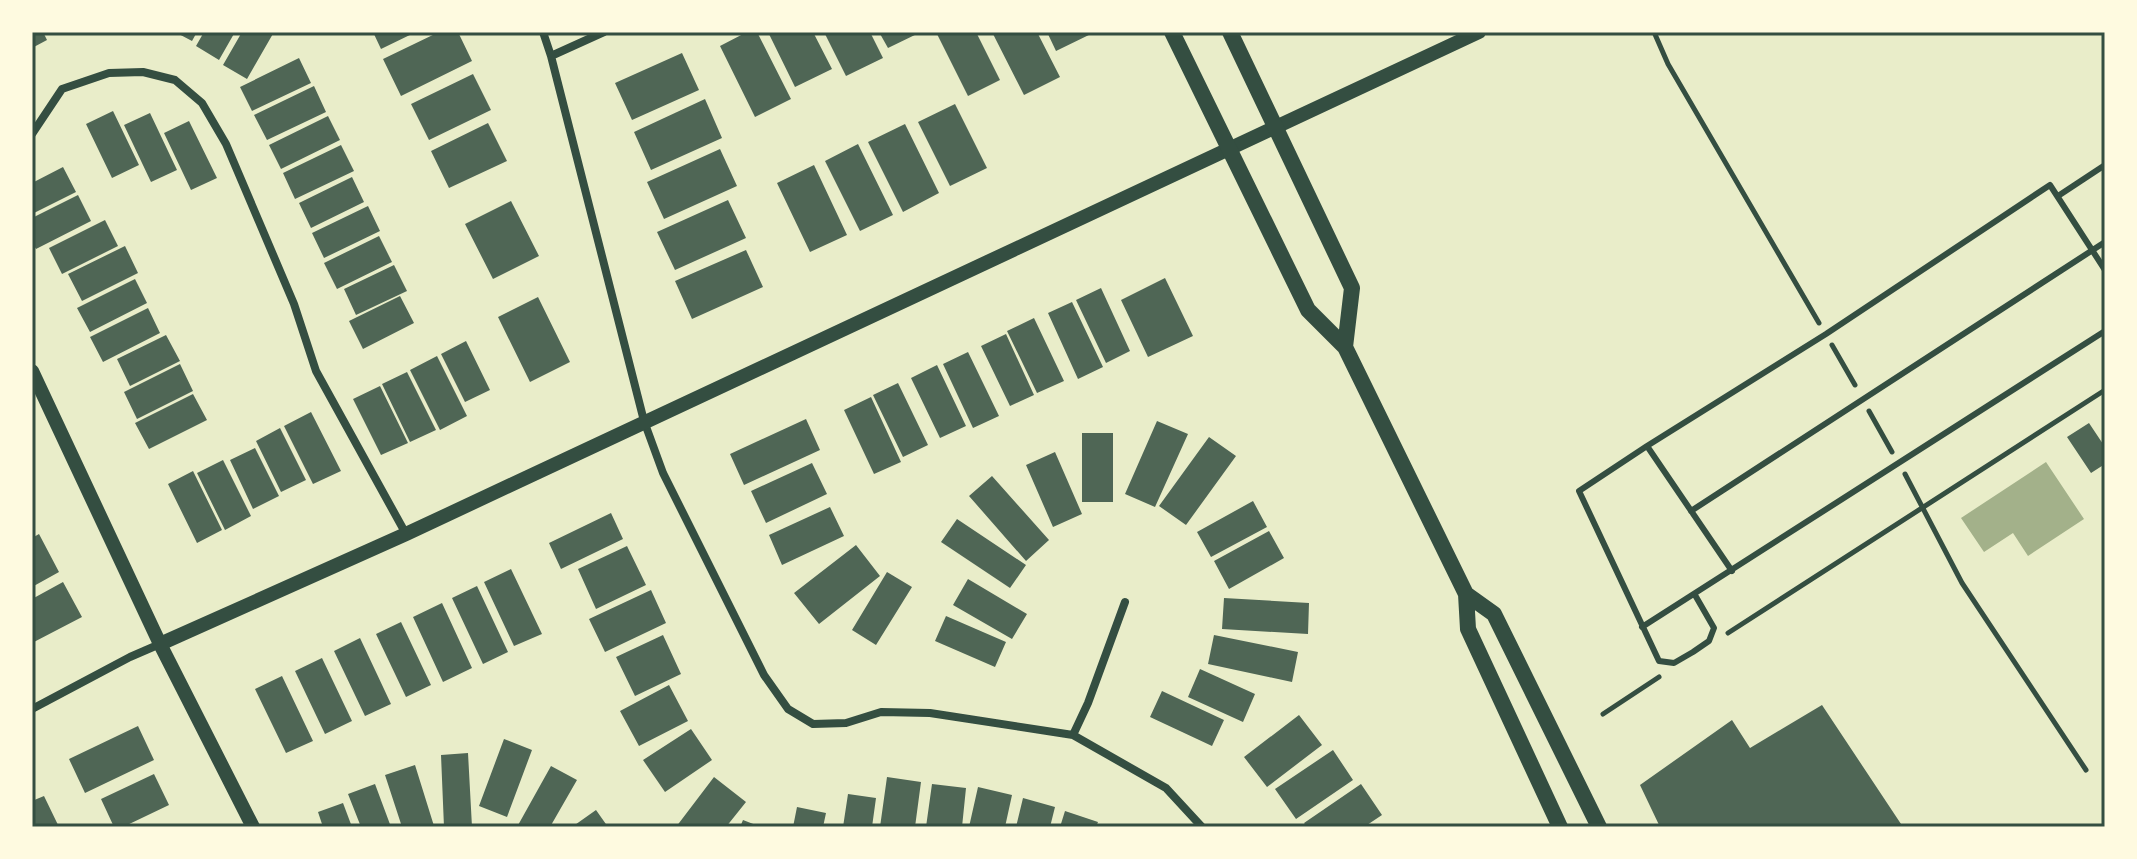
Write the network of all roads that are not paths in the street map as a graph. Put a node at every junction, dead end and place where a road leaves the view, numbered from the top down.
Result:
1 (543, 32) edge
2 (604, 32) edge
3 (1172, 32) edge
4 (1230, 32) edge
5 (1479, 32) edge
6 (551, 56) junction
7 (1276, 127) junction
8 (32, 134) edge
9 (1228, 148) junction
10 (2105, 165) edge
11 (2058, 196) junction
12 (2105, 242) edge
13 (2093, 250) junction
14 (2105, 270) edge
15 (2105, 331) edge
16 (1345, 347) junction
17 (32, 371) edge
18 (644, 421) junction
19 (1647, 446) junction
20 (1691, 511) junction
21 (406, 534) junction
22 (1732, 571) junction
23 (1466, 594) junction
24 (1695, 595) junction
25 (1125, 602) dead end
26 (1642, 627) junction
27 (160, 644) junction
28 (32, 709) edge
29 (1073, 735) junction
30 (253, 827) edge
31 (1202, 827) edge
32 (1560, 827) edge
33 (1599, 827) edge

1 - 6 street
2 - 6 street
3 - 9 main road
4 - 7 main road
5 - 7 street
6 - 18 street
7 - 9 street
7 - 16 main road
8 - 21 street
9 - 16 main road
9 - 18 street
10 - 11 lane
11 - 13 lane
11 - 19 lane
12 - 13 lane
13 - 14 lane
13 - 20 lane
15 - 22 lane
16 - 23 main road
17 - 27 street
18 - 21 street
18 - 29 street
19 - 20 lane
19 - 26 lane
20 - 22 lane
21 - 27 street
22 - 24 lane
23 - 32 main road
23 - 33 main road
24 - 26 lane
24 - 26 lane
25 - 29 street
27 - 28 street
27 - 30 street
29 - 31 street

